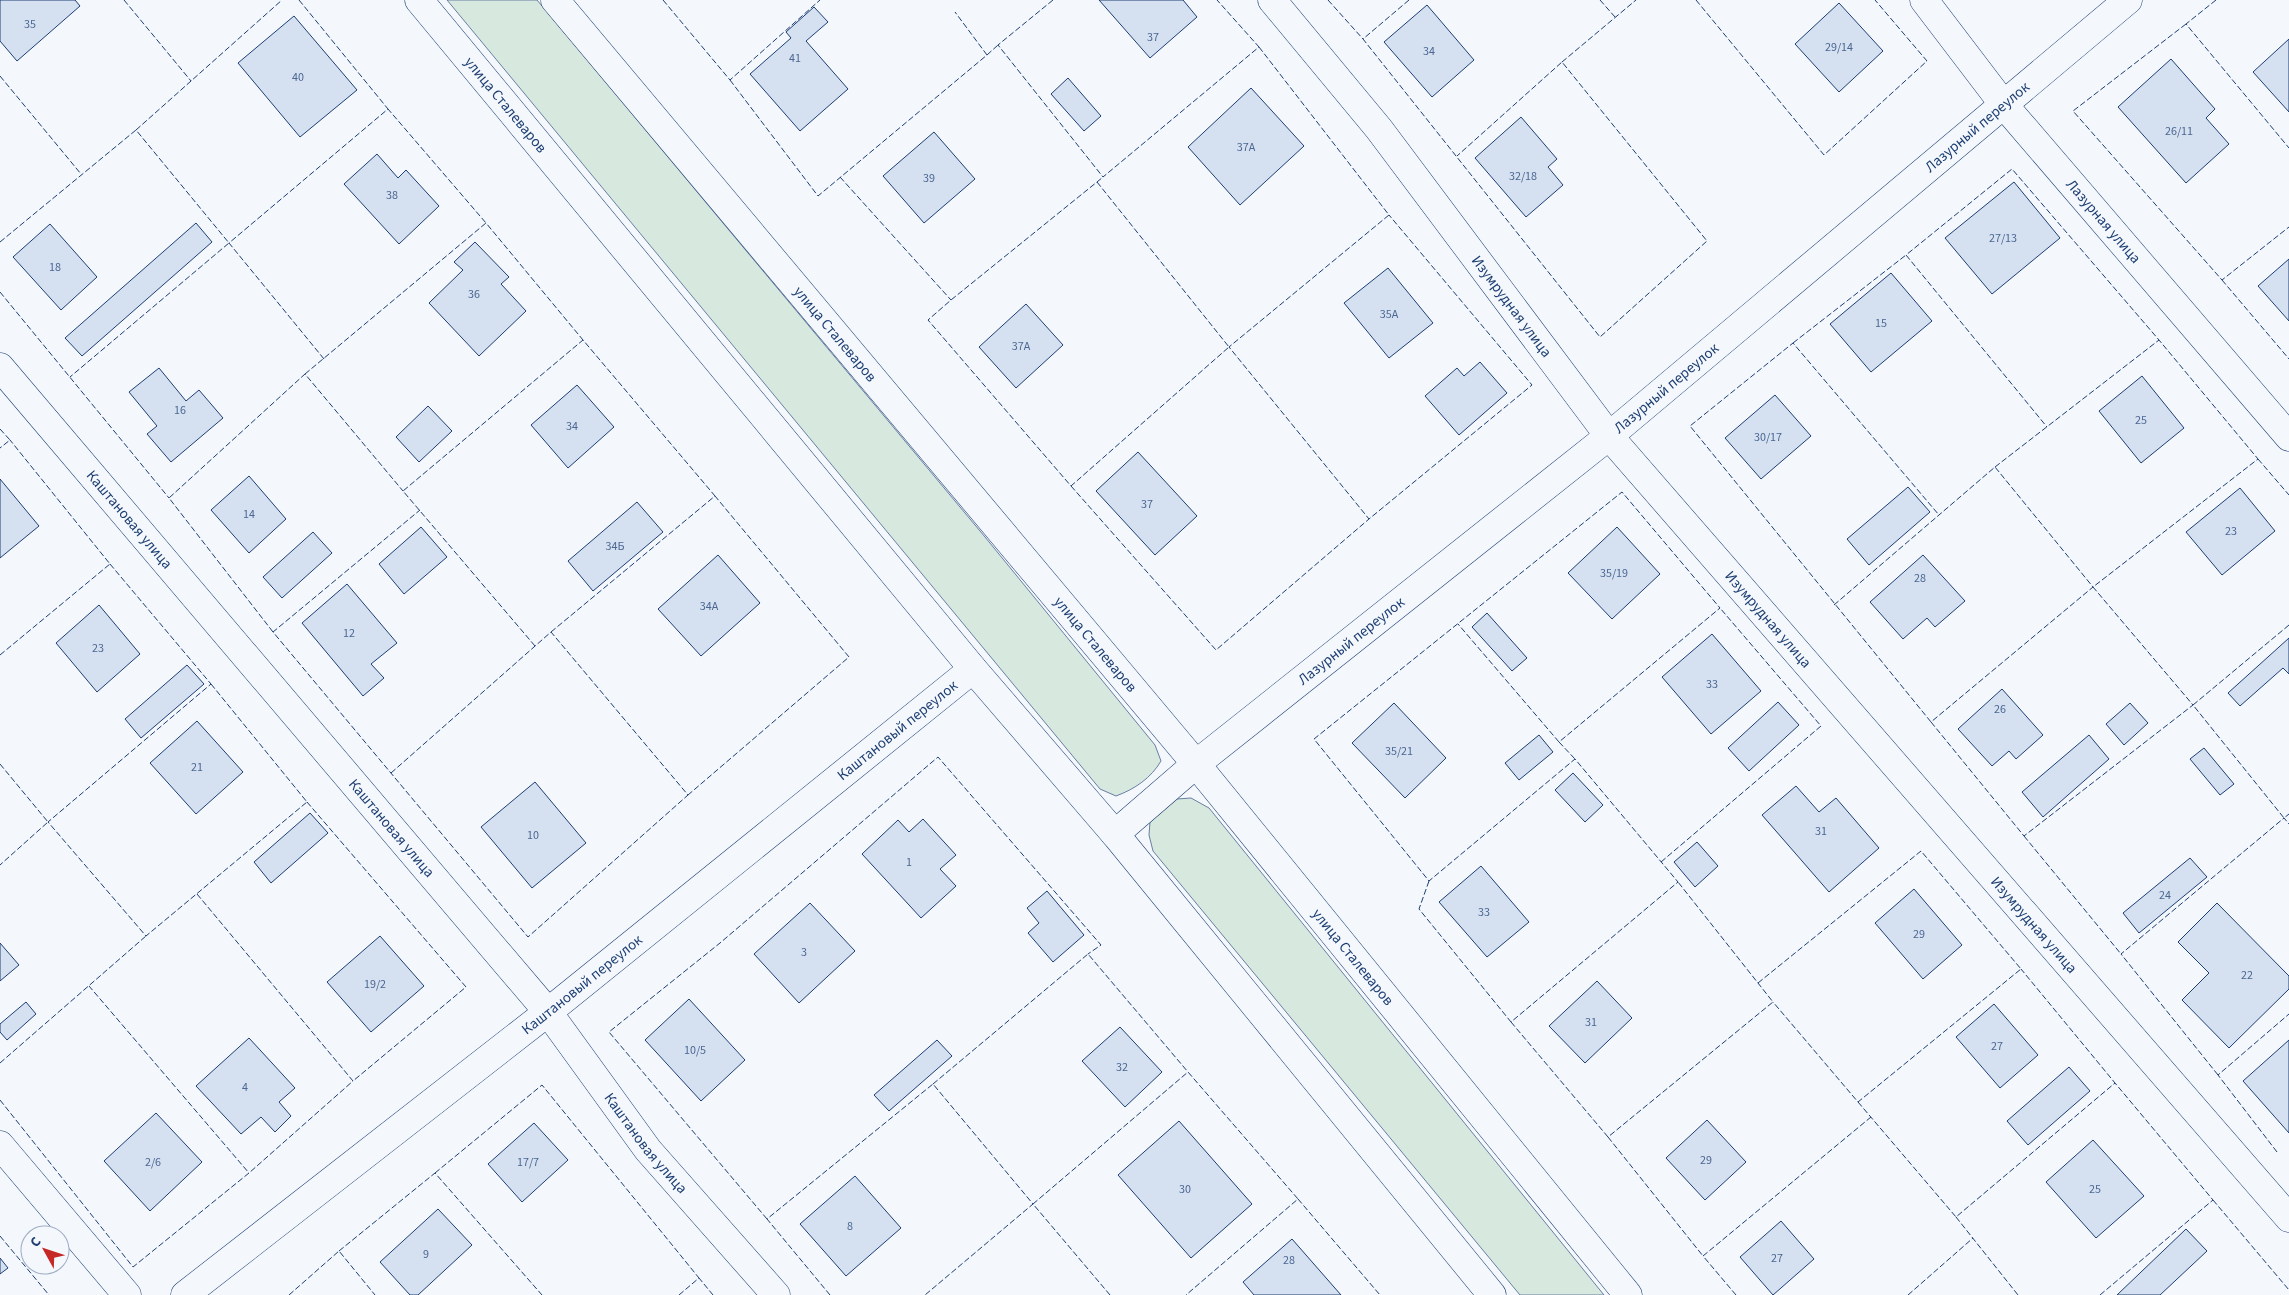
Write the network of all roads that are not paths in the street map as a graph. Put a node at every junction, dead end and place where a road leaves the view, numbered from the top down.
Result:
1 (420, 0) edge
2 (555, 0) edge
3 (1272, 0) edge
4 (1924, 0) edge
5 (2128, 0) edge
6 (2004, 105) junction
7 (0, 367) edge
8 (1609, 436) junction
9 (2289, 437) edge
10 (973, 669) junction
11 (1196, 764) junction
12 (1115, 834) junction
13 (548, 1012) junction
14 (0, 1145) edge
15 (2289, 1218) edge
16 (127, 1295) edge
17 (185, 1295) edge
18 (776, 1295) edge
19 (1492, 1295) edge
20 (1628, 1295) edge

1 - 10 street, улица Сталеваров
2 - 11 street, улица Сталеваров
3 - 8 street, Изумрудная улица
4 - 6 street, Лазурная улица
5 - 6 street, Лазурный переулок
6 - 8 street, Лазурный переулок
6 - 9 street, Лазурная улица
7 - 13 street, Каштановая улица
8 - 11 street, Лазурный переулок
8 - 15 street, Изумрудная улица
10 - 12 street, улица Сталеваров
10 - 13 street, Каштановый переулок
11 - 12 street, Лазурный переулок
11 - 20 street, улица Сталеваров
12 - 19 street, улица Сталеваров
13 - 17 street, Каштановый переулок
13 - 18 street, Каштановая улица
14 - 16 street

